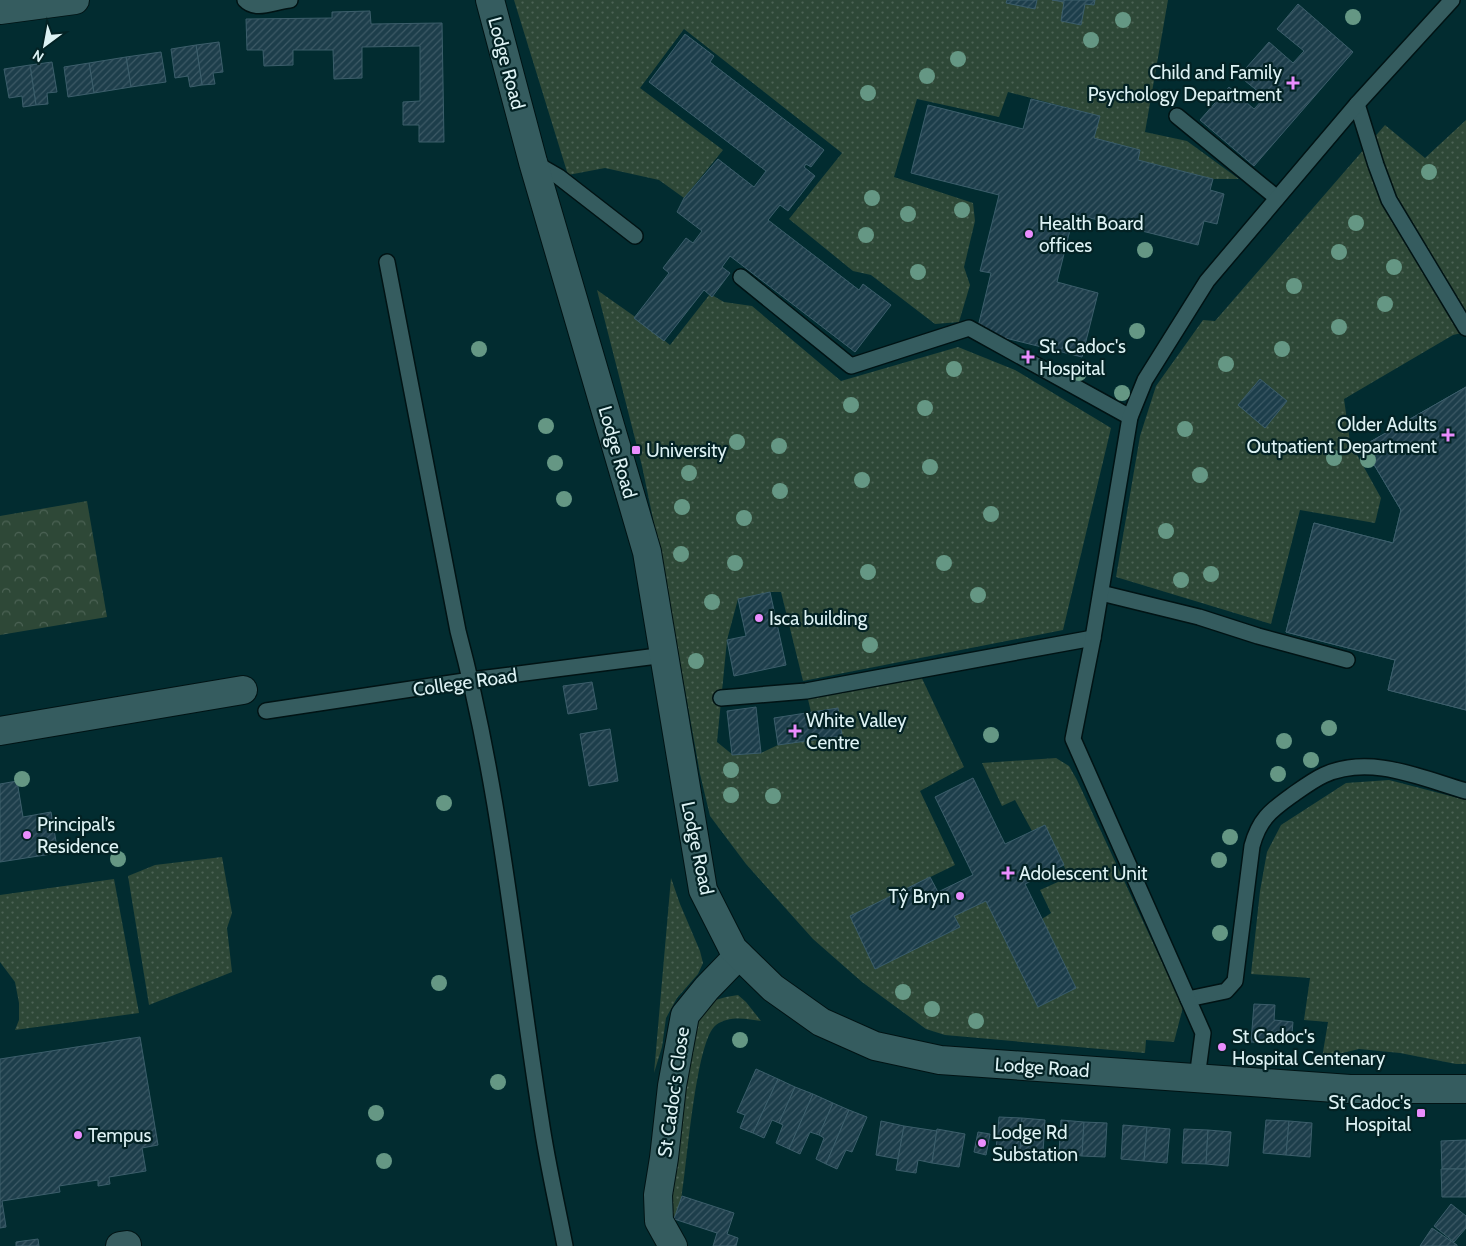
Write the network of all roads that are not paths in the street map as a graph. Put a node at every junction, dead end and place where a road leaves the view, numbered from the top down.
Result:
1 (75, 0) edge
2 (245, 0) edge
3 (290, 0) edge
4 (490, 0) edge
5 (1452, 0) edge
6 (0, 10) edge
7 (1357, 104) junction
8 (1177, 116) dead end
9 (533, 162) junction
10 (1277, 198) junction
11 (635, 236) dead end
12 (387, 262) dead end
13 (741, 277) dead end
14 (1466, 328) edge
15 (1130, 417) junction
16 (1101, 594) junction
17 (1093, 638) junction
18 (665, 655) junction
19 (1347, 660) dead end
20 (471, 680) junction
21 (243, 690) dead end
22 (721, 698) dead end
23 (266, 711) dead end
24 (0, 731) edge
25 (1466, 791) edge
26 (739, 955) junction
27 (1188, 999) junction
28 (1197, 1078) junction
29 (1466, 1089) edge
30 (565, 1246) edge
31 (673, 1246) edge

1 - 6 street
2 - 3 lane
4 - 9 street, Lodge Road
5 - 7 lane
7 - 10 lane
7 - 14 lane
8 - 10 lane
9 - 11 lane
9 - 18 street, Lodge Road
10 - 15 lane
12 - 20 lane
13 - 15 lane
15 - 16 lane
16 - 17 lane
16 - 19 lane
17 - 22 lane
17 - 27 lane
18 - 20 lane, College Road
18 - 26 street, Lodge Road
20 - 23 lane, College Road
20 - 30 lane
21 - 24 street
25 - 27 lane
26 - 28 street, Lodge Road
26 - 31 street, St Cadoc's Close
27 - 28 lane
28 - 29 street, Lodge Road

